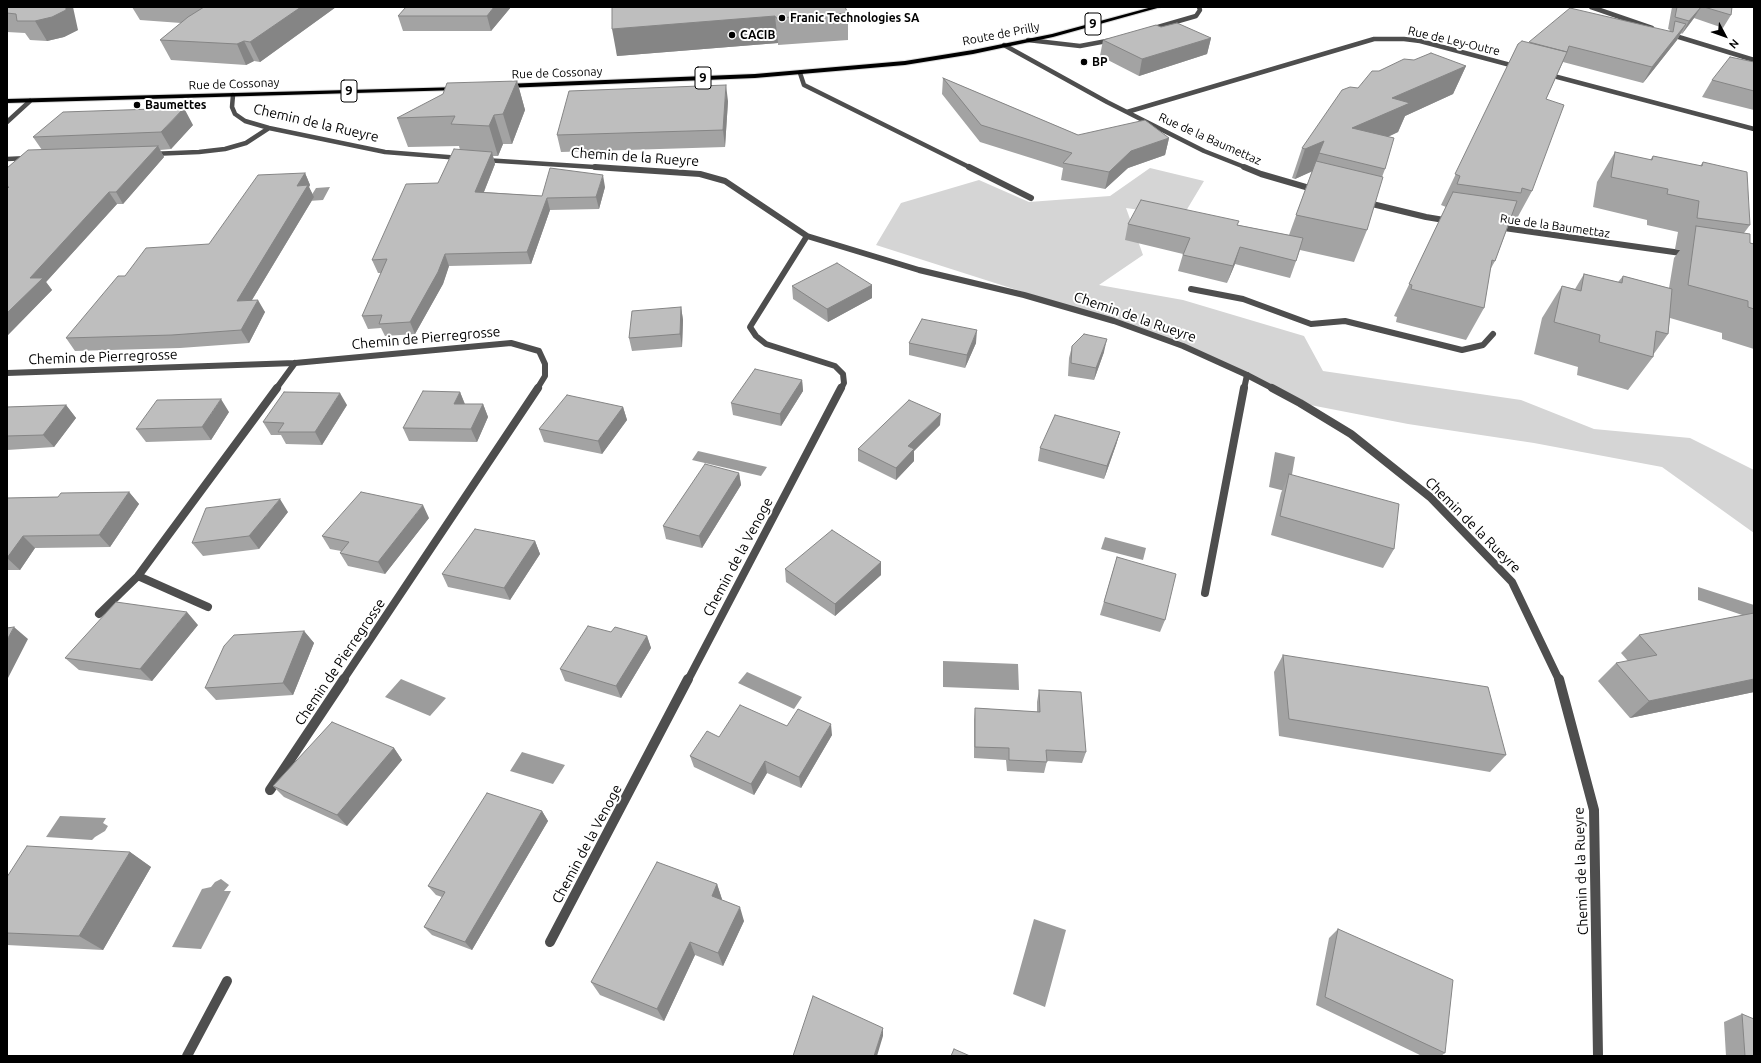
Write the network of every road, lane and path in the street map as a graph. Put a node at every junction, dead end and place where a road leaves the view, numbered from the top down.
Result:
1 (1158, 7) edge
2 (1199, 7) edge
3 (1591, 7) edge
4 (1658, 30) edge
5 (1143, 31) edge
6 (1666, 33) edge
7 (1121, 37) edge
8 (1028, 40) junction
9 (1004, 45) junction
10 (1754, 60) edge
11 (845, 69) joint
12 (1527, 69) edge
13 (800, 73) junction
14 (1542, 73) edge
15 (498, 86) edge
16 (466, 88) edge
17 (233, 95) junction
18 (7, 101) edge
19 (30, 101) junction
20 (1127, 112) junction
21 (7, 122) edge
22 (269, 128) junction
23 (1754, 129) edge
24 (143, 154) edge
25 (31, 158) edge
26 (7, 159) edge
27 (1324, 192) edge
28 (1032, 198) dead end
29 (1360, 201) edge
30 (1457, 222) edge
31 (1488, 226) edge
32 (807, 236) junction
33 (1692, 255) edge
34 (1191, 289) dead end
35 (1493, 334) dead end
36 (295, 363) junction
37 (7, 373) edge
38 (1247, 375) junction
39 (138, 576) junction
40 (1205, 593) dead end
41 (208, 607) dead end
42 (99, 614) dead end
43 (270, 790) dead end
44 (550, 942) dead end
45 (227, 981) dead end
46 (187, 1056) edge
47 (1598, 1056) edge

1 - 8 main road, Route de Prilly / 9
2 - 5 street
3 - 4 street
6 - 10 street
7 - 8 street
8 - 9 main road, Route de Prilly / 9
9 - 11 main road, Route de Prilly / 9
9 - 20 street, Rue de la Baumettaz
11 - 13 main road, Rue de Cossonay / 9
12 - 20 street, Rue de Ley-Outre
13 - 15 main road, Rue de Cossonay / 9
13 - 28 street
14 - 23 street
16 - 17 main road, Rue de Cossonay / 9
17 - 19 main road, Rue de Cossonay / 9
17 - 22 street, Chemin de la Rueyre
18 - 19 main road, Rue de Cossonay / 9
19 - 21 street
20 - 27 street, Rue de la Baumettaz
22 - 24 street
22 - 32 street, Chemin de la Rueyre
25 - 26 street
29 - 30 street
31 - 33 street, Rue de la Baumettaz
32 - 38 street, Chemin de la Rueyre
32 - 44 street, Chemin de la Venoge
34 - 35 street
36 - 37 street, Chemin de Pierregrosse
36 - 39 street
36 - 43 street, Chemin de Pierregrosse
38 - 40 street
38 - 47 street, Chemin de la Rueyre
39 - 41 street
39 - 42 street
45 - 46 street

